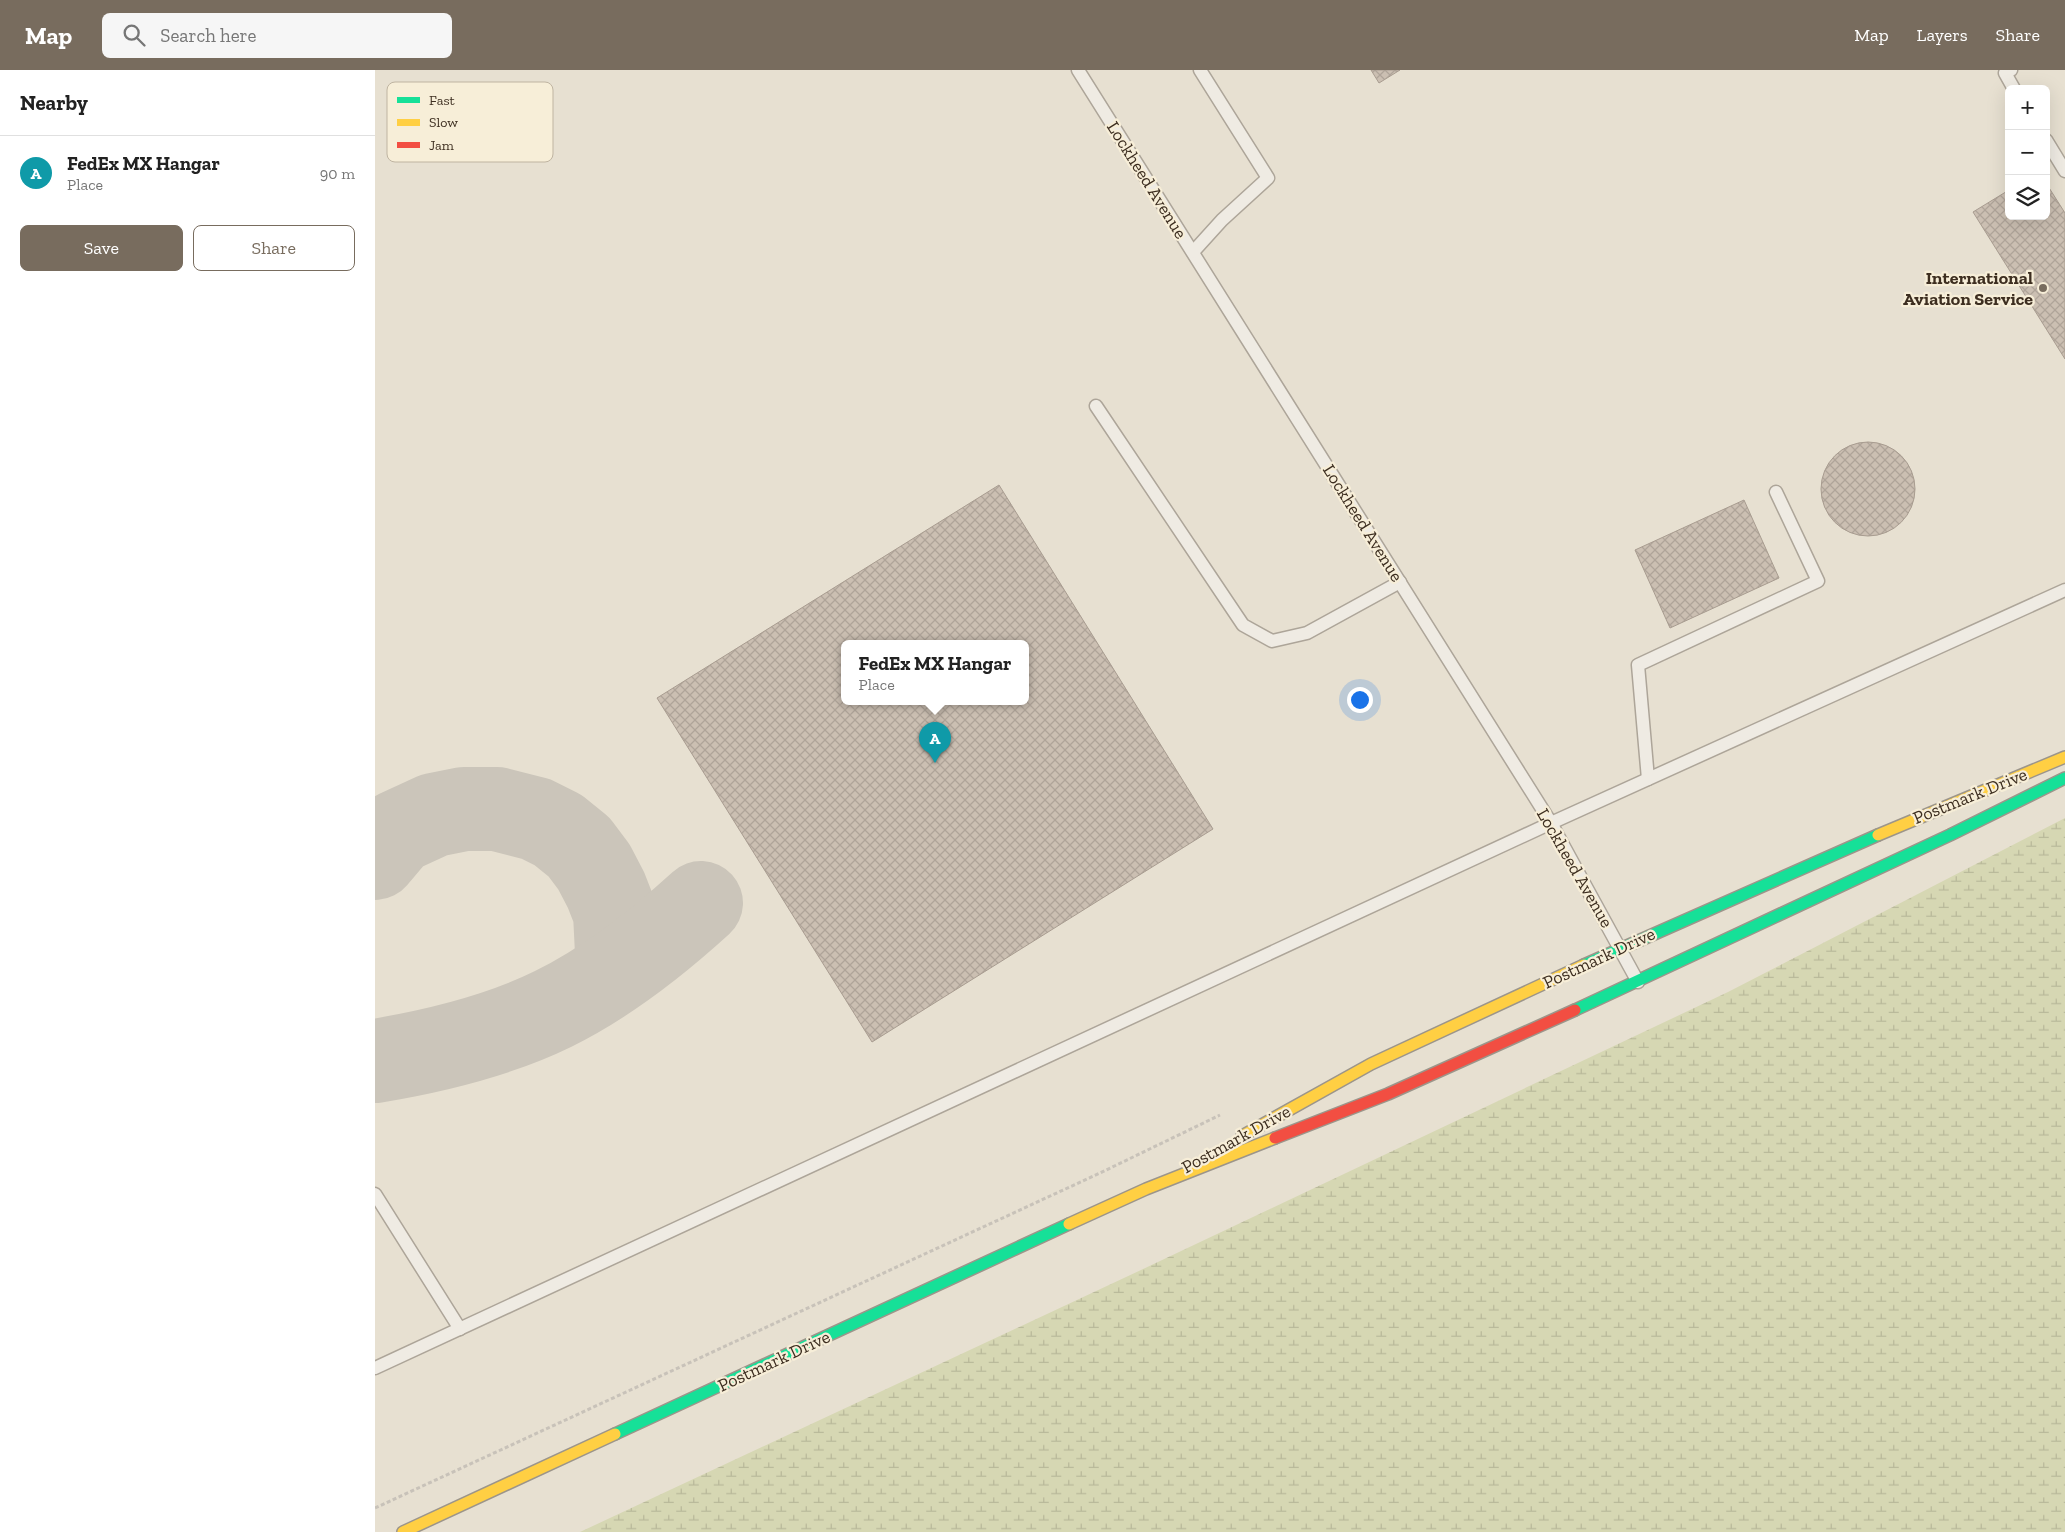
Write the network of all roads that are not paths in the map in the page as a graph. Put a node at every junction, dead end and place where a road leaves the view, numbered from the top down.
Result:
1 (1078, 70) edge
2 (1200, 70) edge
3 (2011, 70) edge
4 (2012, 85) edge
5 (2050, 147) edge
6 (2065, 171) edge
7 (1193, 252) junction
8 (1096, 406) dead end
9 (1776, 492) dead end
10 (1400, 582) junction
11 (2065, 590) edge
12 (2065, 758) edge
13 (2065, 778) edge
14 (1648, 779) junction
15 (1551, 823) junction
16 (1620, 948) junction
17 (1638, 982) junction
18 (1146, 1189) junction
19 (375, 1194) edge
20 (459, 1329) junction
21 (375, 1368) edge
22 (403, 1532) edge

1 - 7 lane, Lockheed Avenue
2 - 7 lane
3 - 4 lane
5 - 6 lane
7 - 10 lane, Lockheed Avenue
8 - 10 lane
9 - 14 lane
10 - 15 lane, Lockheed Avenue
11 - 14 lane
12 - 16 street, Postmark Drive
13 - 17 street, Postmark Drive
14 - 15 lane
15 - 16 lane, Lockheed Avenue
15 - 20 lane
16 - 17 lane, Lockheed Avenue
16 - 18 street, Postmark Drive
17 - 18 street, Postmark Drive
18 - 22 street, Postmark Drive
19 - 20 lane
20 - 21 lane

